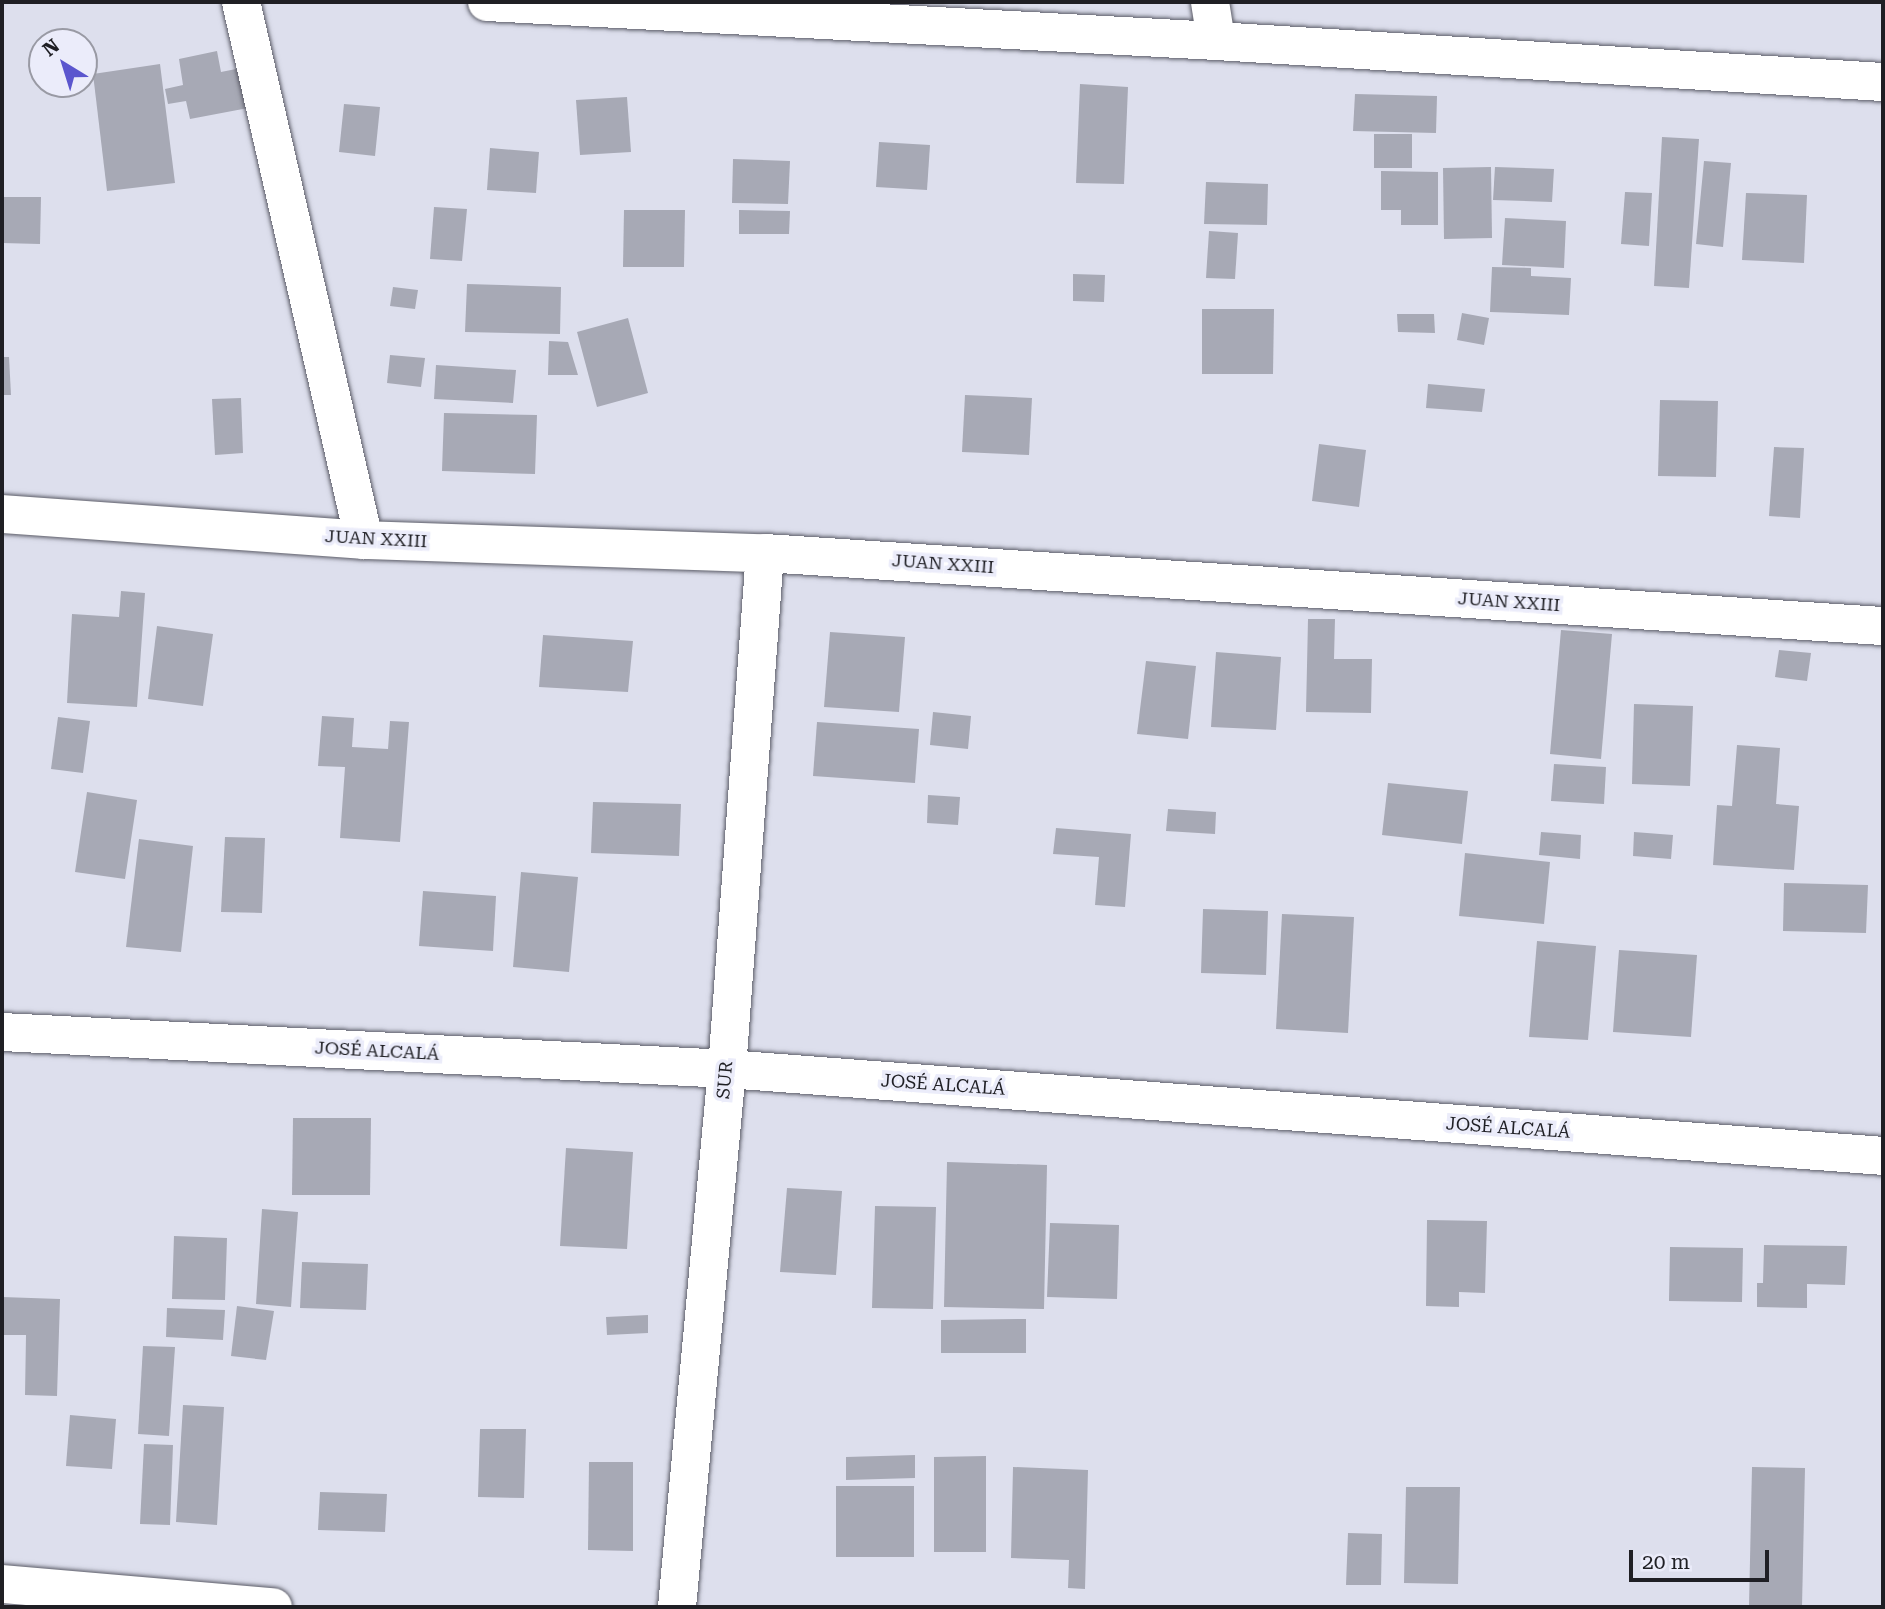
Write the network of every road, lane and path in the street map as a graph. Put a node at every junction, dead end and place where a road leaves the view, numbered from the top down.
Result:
1 (241, 2) edge
2 (487, 2) edge
3 (1210, 2) edge
4 (556, 4) edge
5 (1216, 41) junction
6 (1883, 82) edge
7 (2, 514) edge
8 (363, 540) junction
9 (765, 553) junction
10 (1883, 626) edge
11 (2, 1032) edge
12 (727, 1069) junction
13 (1883, 1156) edge
14 (2, 1584) edge
15 (273, 1607) edge
16 (677, 1607) edge

1 - 8 street
2 - 4 street
3 - 5 street
4 - 5 street
5 - 6 street
7 - 8 street, JUAN XXIII
8 - 9 street, JUAN XXIII
9 - 10 street, JUAN XXIII
9 - 12 street, SUR
11 - 12 street, JOSÉ ALCALÁ
12 - 13 street, JOSÉ ALCALÁ
12 - 16 street, SUR
14 - 15 street

